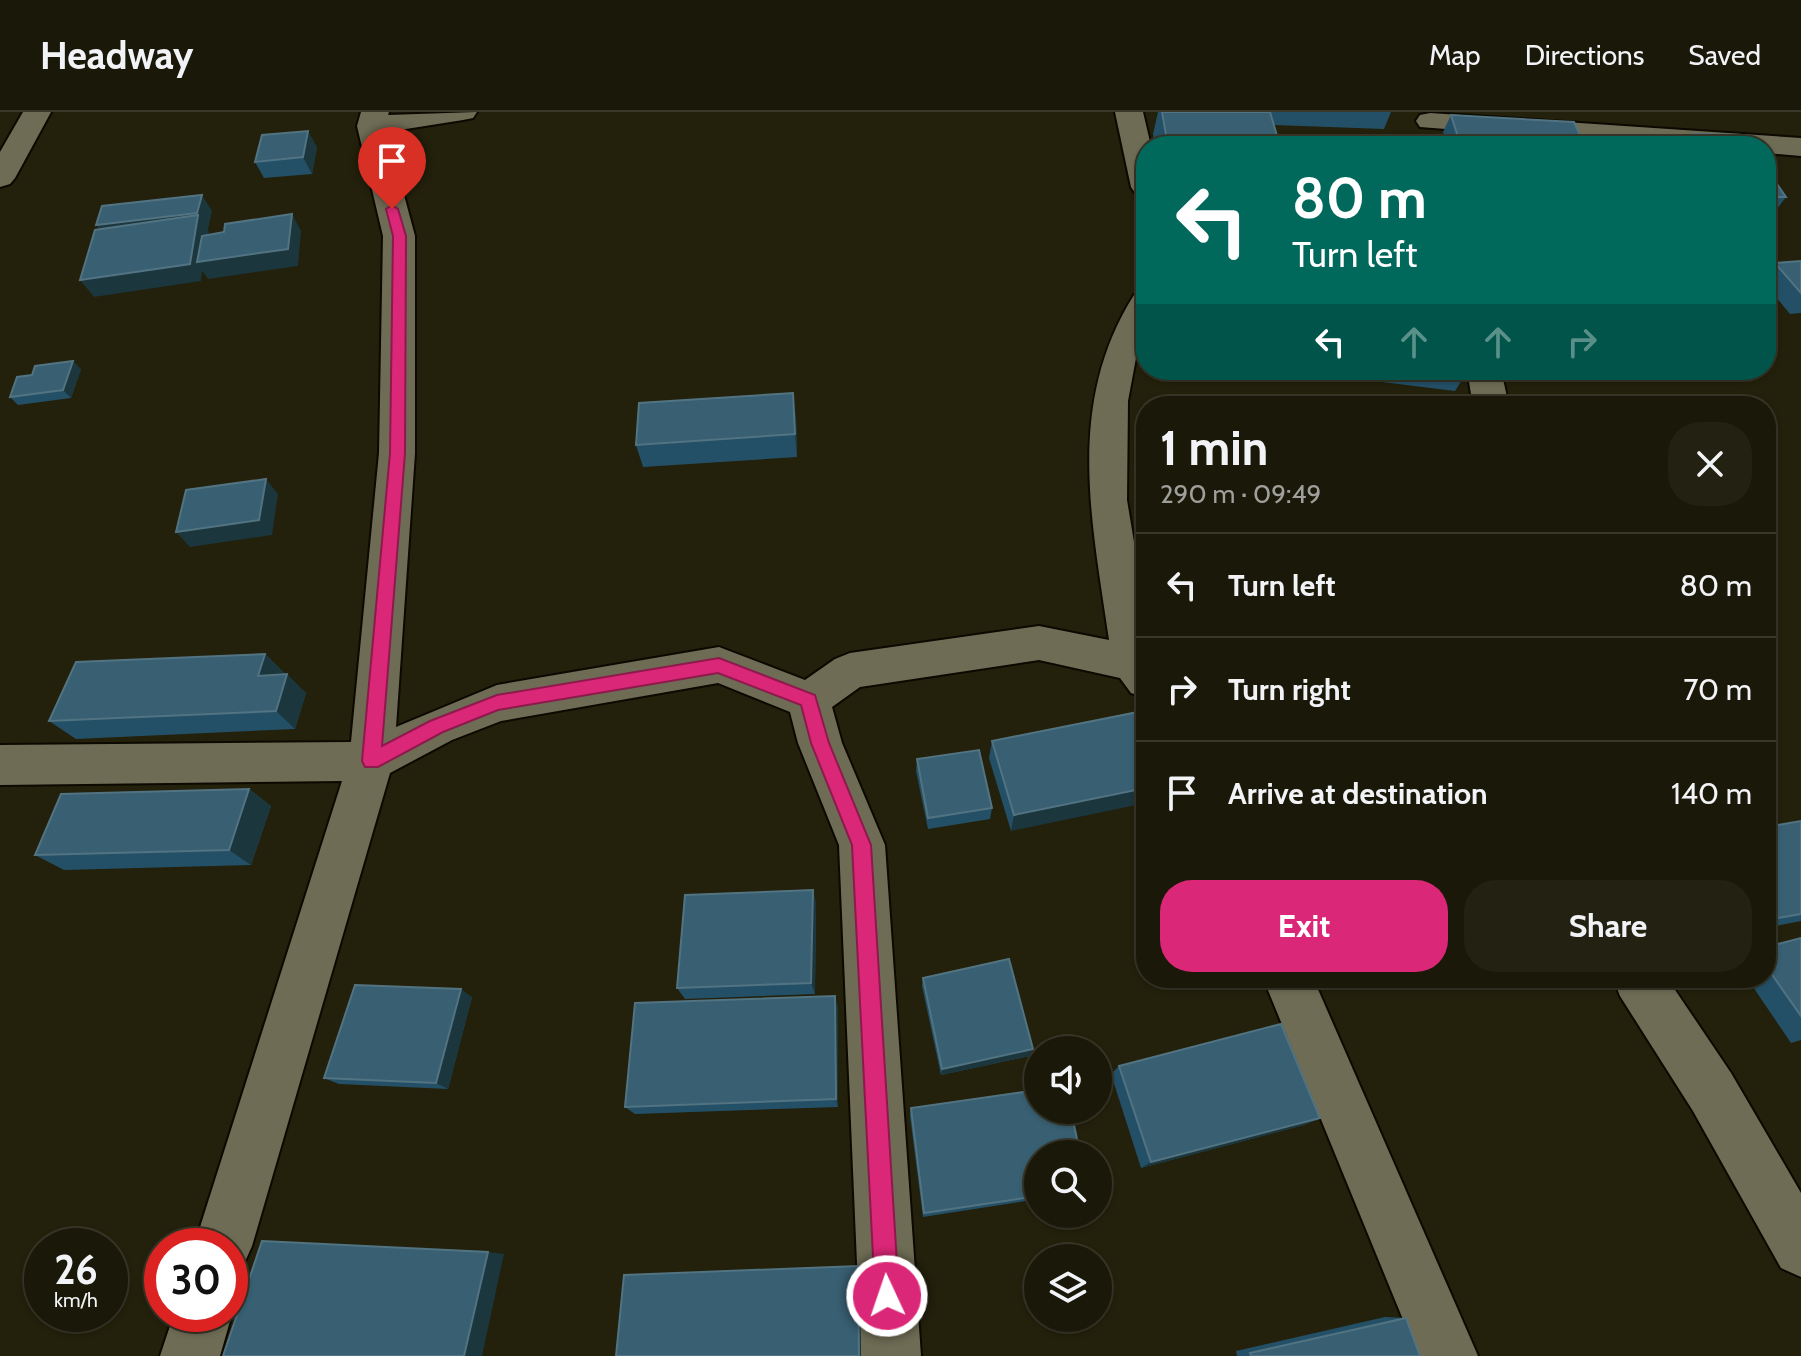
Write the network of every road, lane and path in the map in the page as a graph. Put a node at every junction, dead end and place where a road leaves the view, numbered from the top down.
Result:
1 (37, 112) edge
2 (463, 112) edge
3 (1129, 112) edge
4 (373, 119) edge
5 (1430, 126) edge
6 (1607, 136) edge
7 (1136, 143) edge
8 (1776, 146) edge
9 (1801, 147) edge
10 (2, 171) edge
11 (1136, 323) edge
12 (1136, 650) edge
13 (1136, 670) edge
14 (809, 700) junction
15 (371, 761) junction
16 (0, 765) edge
17 (1292, 988) edge
18 (1644, 988) edge
19 (228, 1228) edge
20 (1801, 1248) edge
21 (197, 1332) edge
22 (190, 1356) edge
23 (891, 1356) edge
24 (1448, 1356) edge

1 - 10 street
2 - 4 street
3 - 7 street
4 - 15 street
5 - 6 street
8 - 9 street
11 - 12 street
13 - 14 street
14 - 15 street
14 - 23 street
15 - 16 street
15 - 19 street
17 - 24 street
18 - 20 street
21 - 22 street

